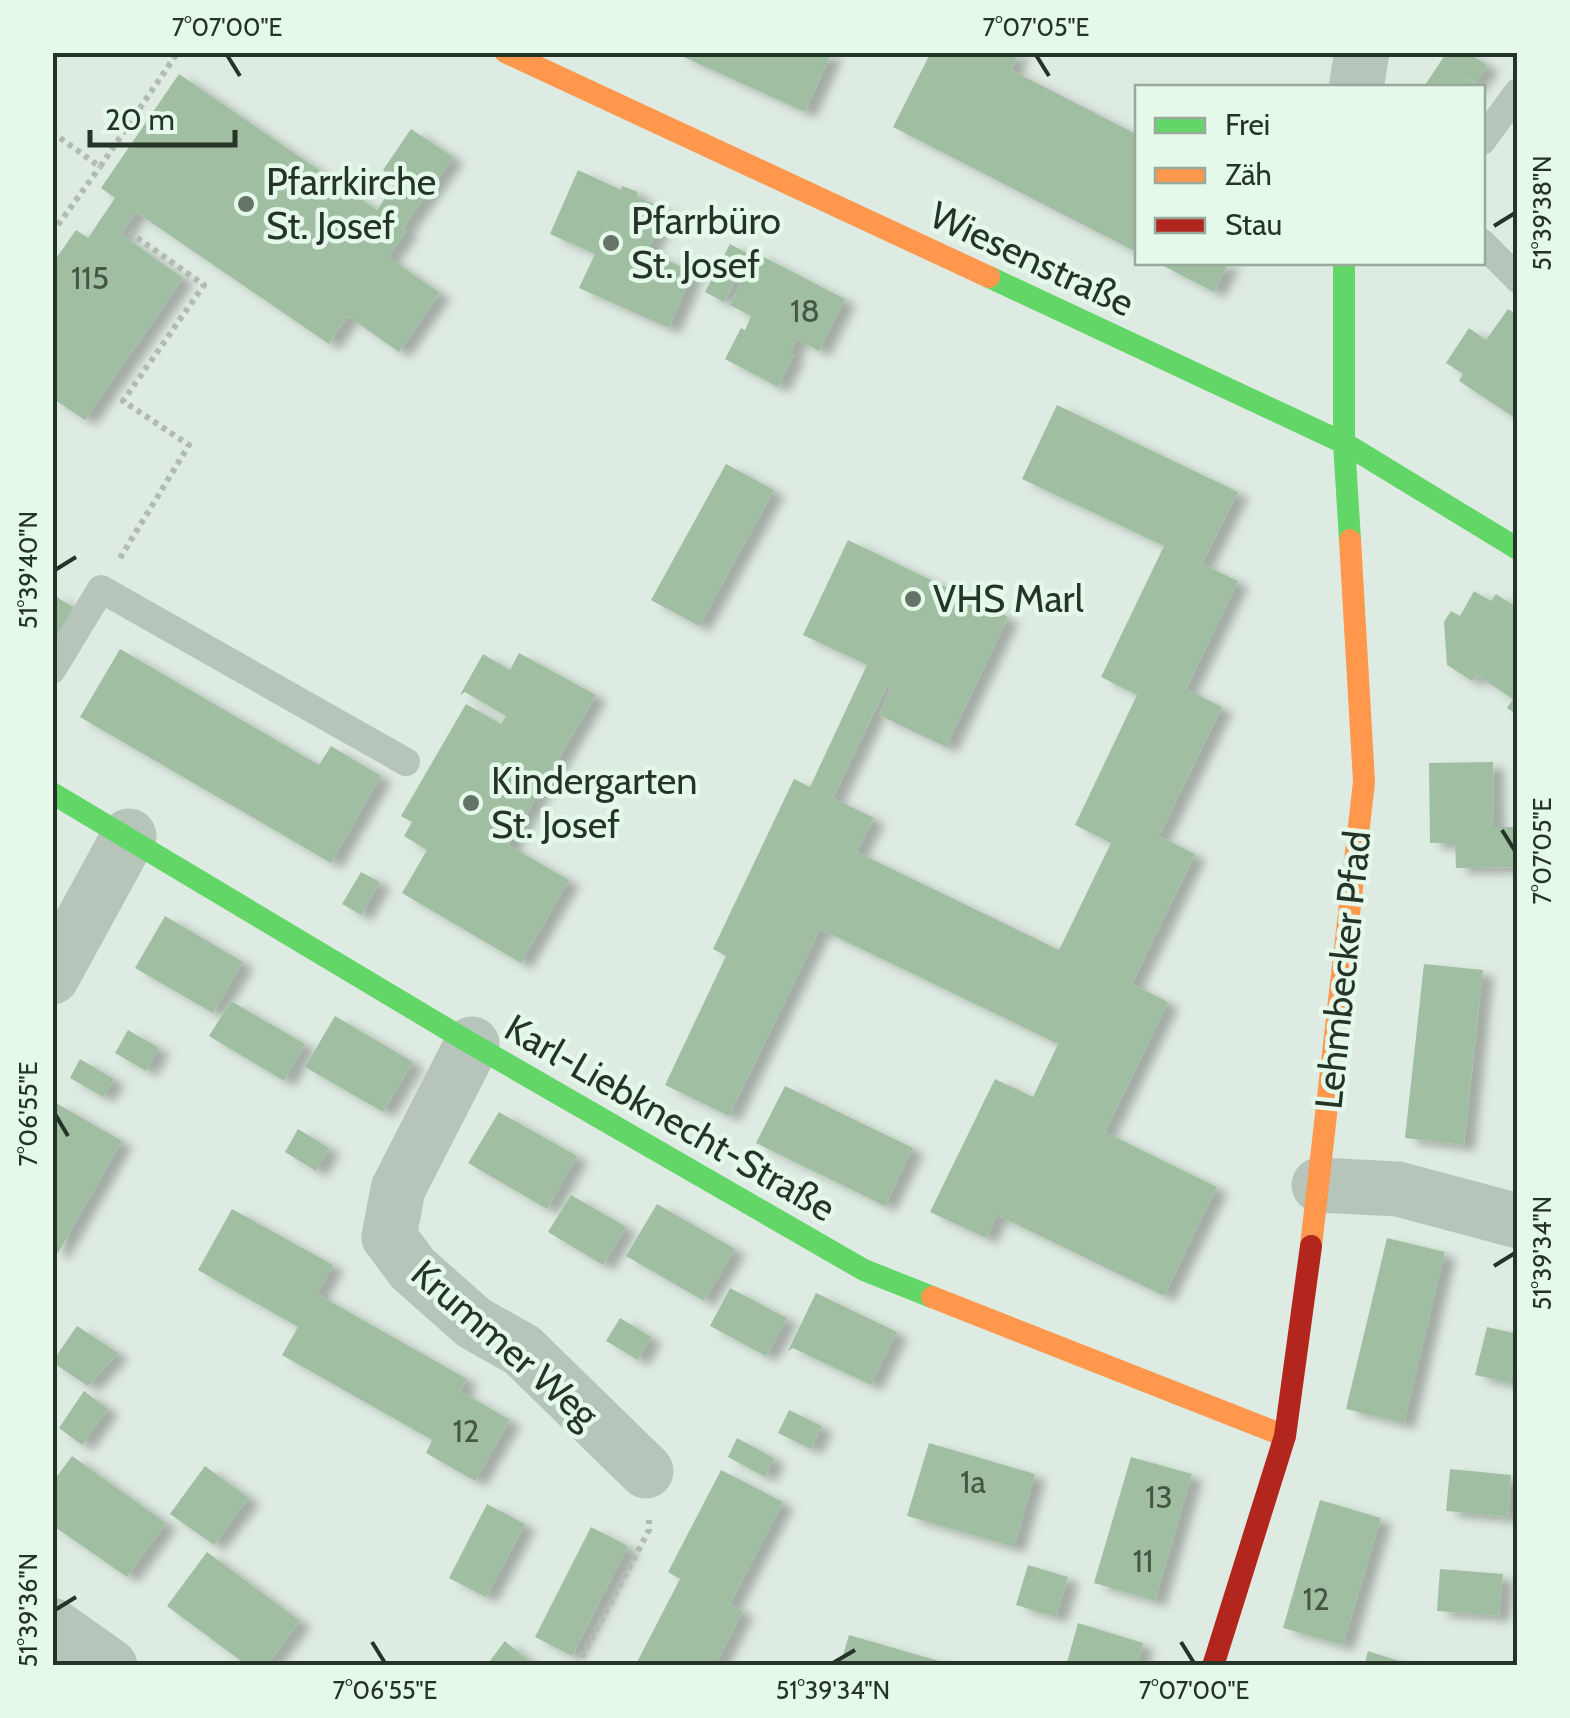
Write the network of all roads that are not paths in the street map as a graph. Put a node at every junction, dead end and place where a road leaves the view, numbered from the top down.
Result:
1 (505, 52) edge
2 (1362, 52) edge
3 (1356, 85) edge
4 (1518, 92) edge
5 (1485, 138) edge
6 (1485, 246) edge
7 (1344, 265) edge
8 (1518, 279) edge
9 (1344, 443) junction
10 (1518, 549) edge
11 (52, 670) edge
12 (406, 762) dead end
13 (52, 793) edge
14 (129, 836) junction
15 (52, 977) edge
16 (472, 1044) junction
17 (1319, 1185) junction
18 (1518, 1220) edge
19 (1285, 1436) junction
20 (646, 1471) road end
21 (52, 1625) edge
22 (110, 1666) edge
23 (1213, 1666) edge

1 - 9 street, Wiesenstraße
2 - 3 street
4 - 5 lane
6 - 8 lane
7 - 9 street, Lehmbecker Pfad
9 - 10 street, Wiesenstraße
9 - 17 street, Lehmbecker Pfad
11 - 12 lane
13 - 14 street, Karl-Liebknecht-Straße
14 - 15 street
14 - 16 street, Karl-Liebknecht-Straße
16 - 19 street, Karl-Liebknecht-Straße
16 - 20 street, Krummer Weg
17 - 18 street
17 - 19 street, Lehmbecker Pfad
19 - 23 street, Lehmbecker Pfad
21 - 22 street

